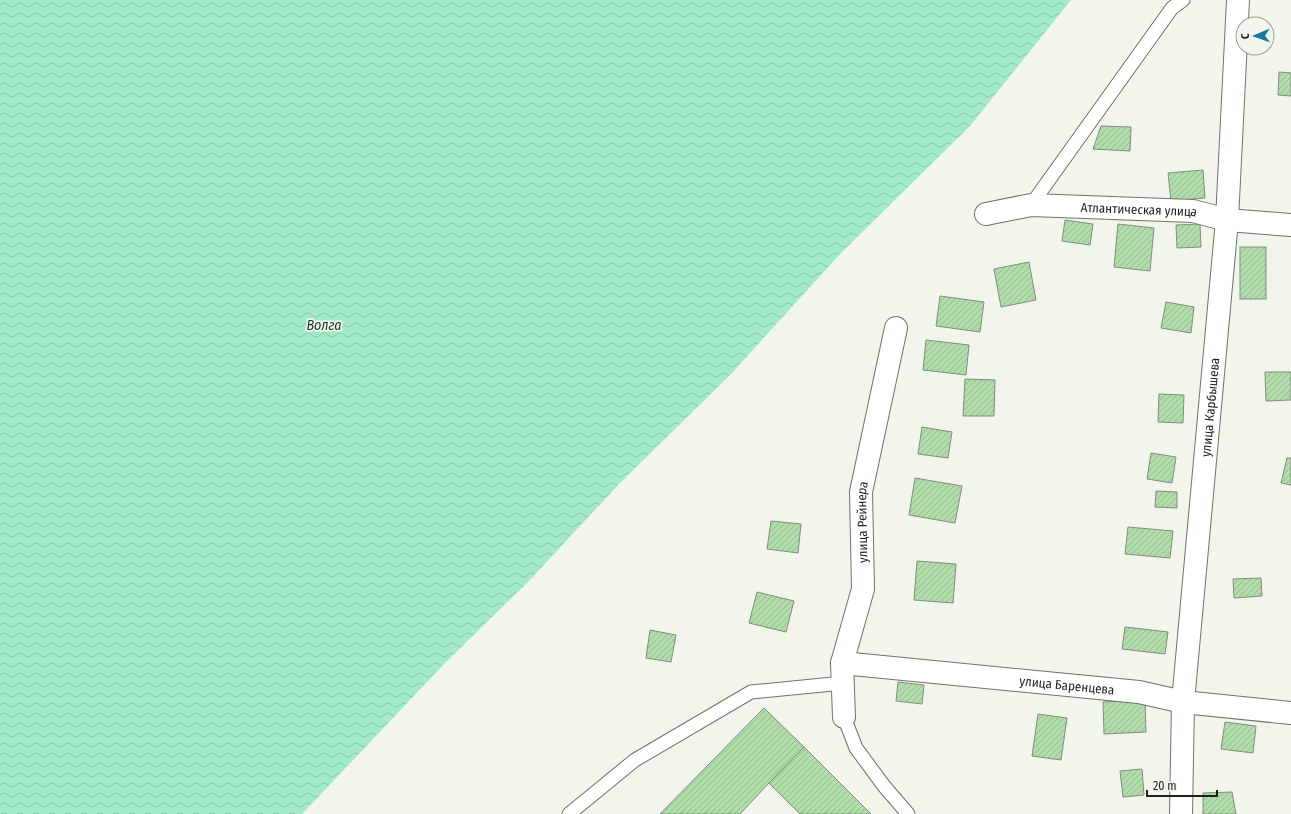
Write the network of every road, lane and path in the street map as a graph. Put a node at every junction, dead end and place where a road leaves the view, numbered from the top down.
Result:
1 (1182, 0) edge
2 (1238, 0) edge
3 (1031, 205) junction
4 (986, 214) dead end
5 (1226, 220) junction
6 (1291, 225) edge
7 (896, 328) dead end
8 (843, 673) junction
9 (1183, 702) junction
10 (1291, 713) edge
11 (844, 717) joint
12 (569, 814) edge
13 (908, 814) edge
14 (1181, 814) edge

1 - 3 lane
2 - 5 street, улица Карбышева
3 - 4 street, Атлантическая улица
3 - 5 street, Атлантическая улица
5 - 6 street, Атлантическая улица
5 - 9 street, улица Карбышева
7 - 8 street, улица Рейнера
8 - 9 street, улица Баренцева
8 - 11 street, улица Рейнера
8 - 12 lane
9 - 10 street, улица Баренцева
9 - 14 street, улица Карбышева
11 - 13 lane

